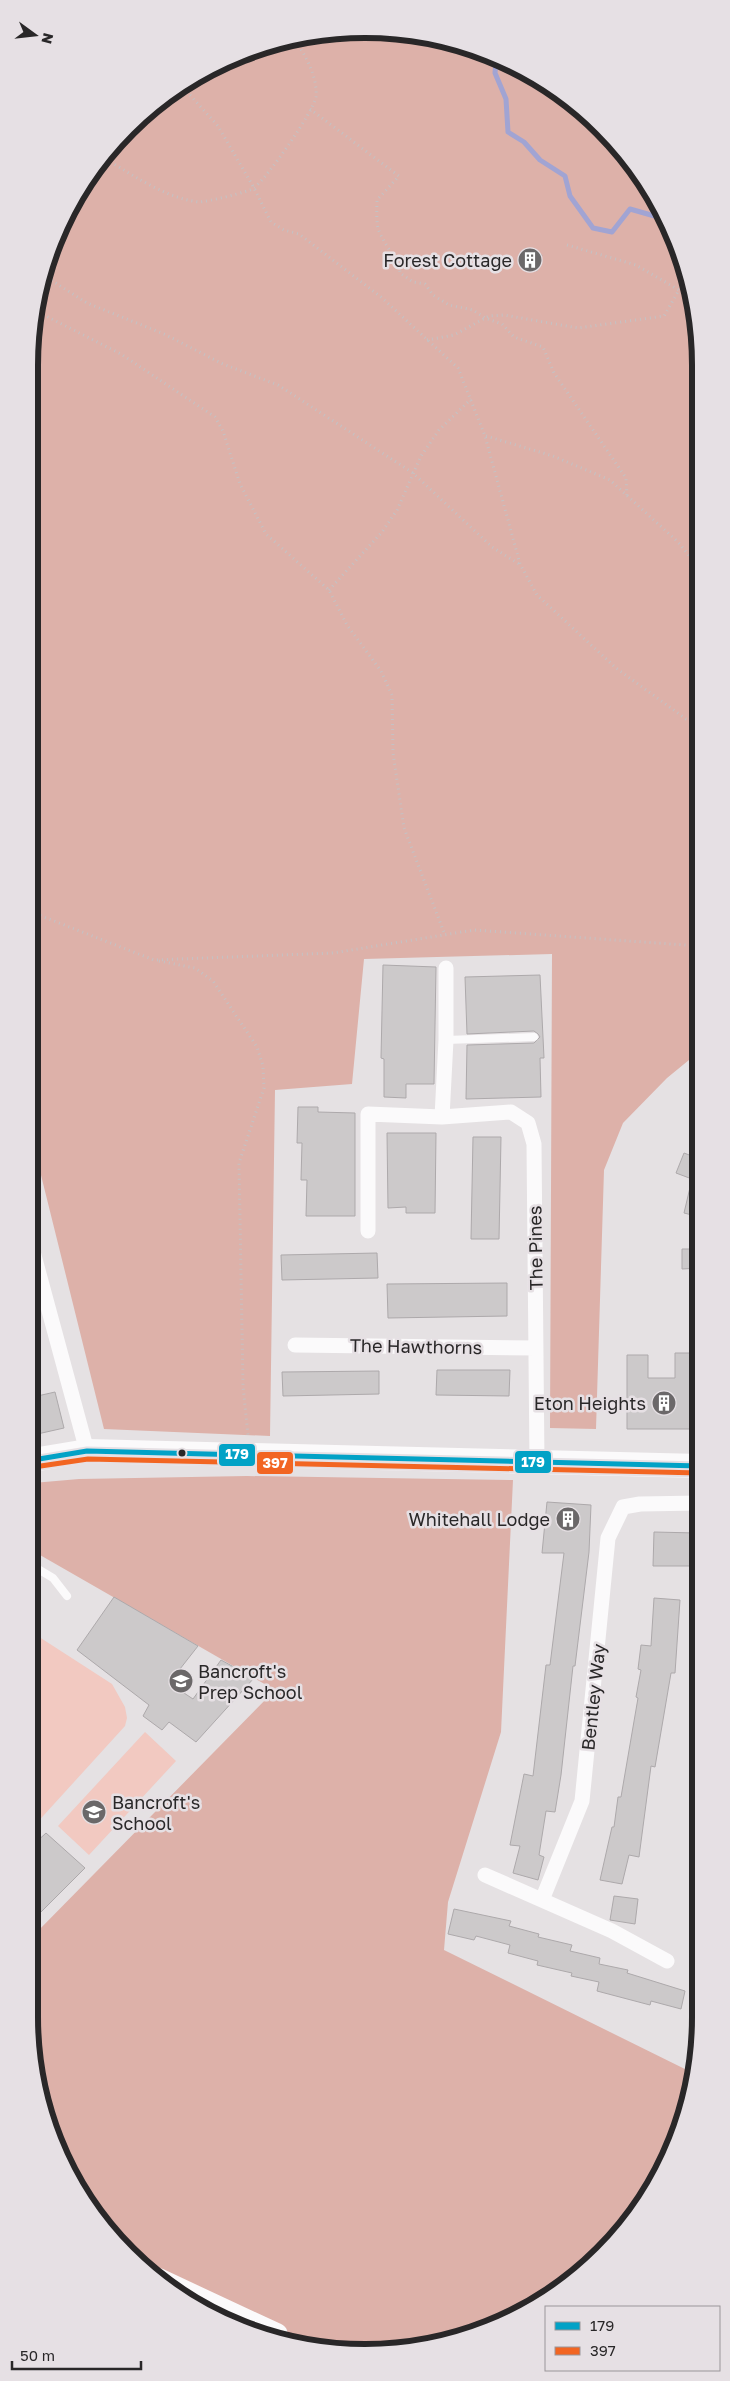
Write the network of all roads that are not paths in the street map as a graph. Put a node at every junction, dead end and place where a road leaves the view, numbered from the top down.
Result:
1 (446, 968) dead end
2 (534, 1037) dead end
3 (446, 1040) junction
4 (442, 1117) junction
5 (368, 1231) dead end
6 (38, 1270) edge
7 (295, 1345) dead end
8 (536, 1348) junction
9 (87, 1451) junction
10 (38, 1459) edge
11 (537, 1464) junction
12 (692, 1466) edge
13 (692, 1503) edge
14 (38, 1569) edge
15 (67, 1596) dead end
16 (485, 1875) dead end
17 (542, 1900) junction
18 (667, 1961) dead end
19 (209, 2304) edge
20 (241, 2319) edge

1 - 3 street
2 - 3 lane
3 - 4 street
4 - 5 street, The Pines
4 - 8 street, The Pines
6 - 9 street
7 - 8 street, The Hawthorns
8 - 11 street, The Pines
9 - 10 main road
9 - 11 main road
11 - 12 main road
13 - 17 street, Bentley Way
14 - 15 lane
16 - 17 street
17 - 18 street
19 - 20 main road

